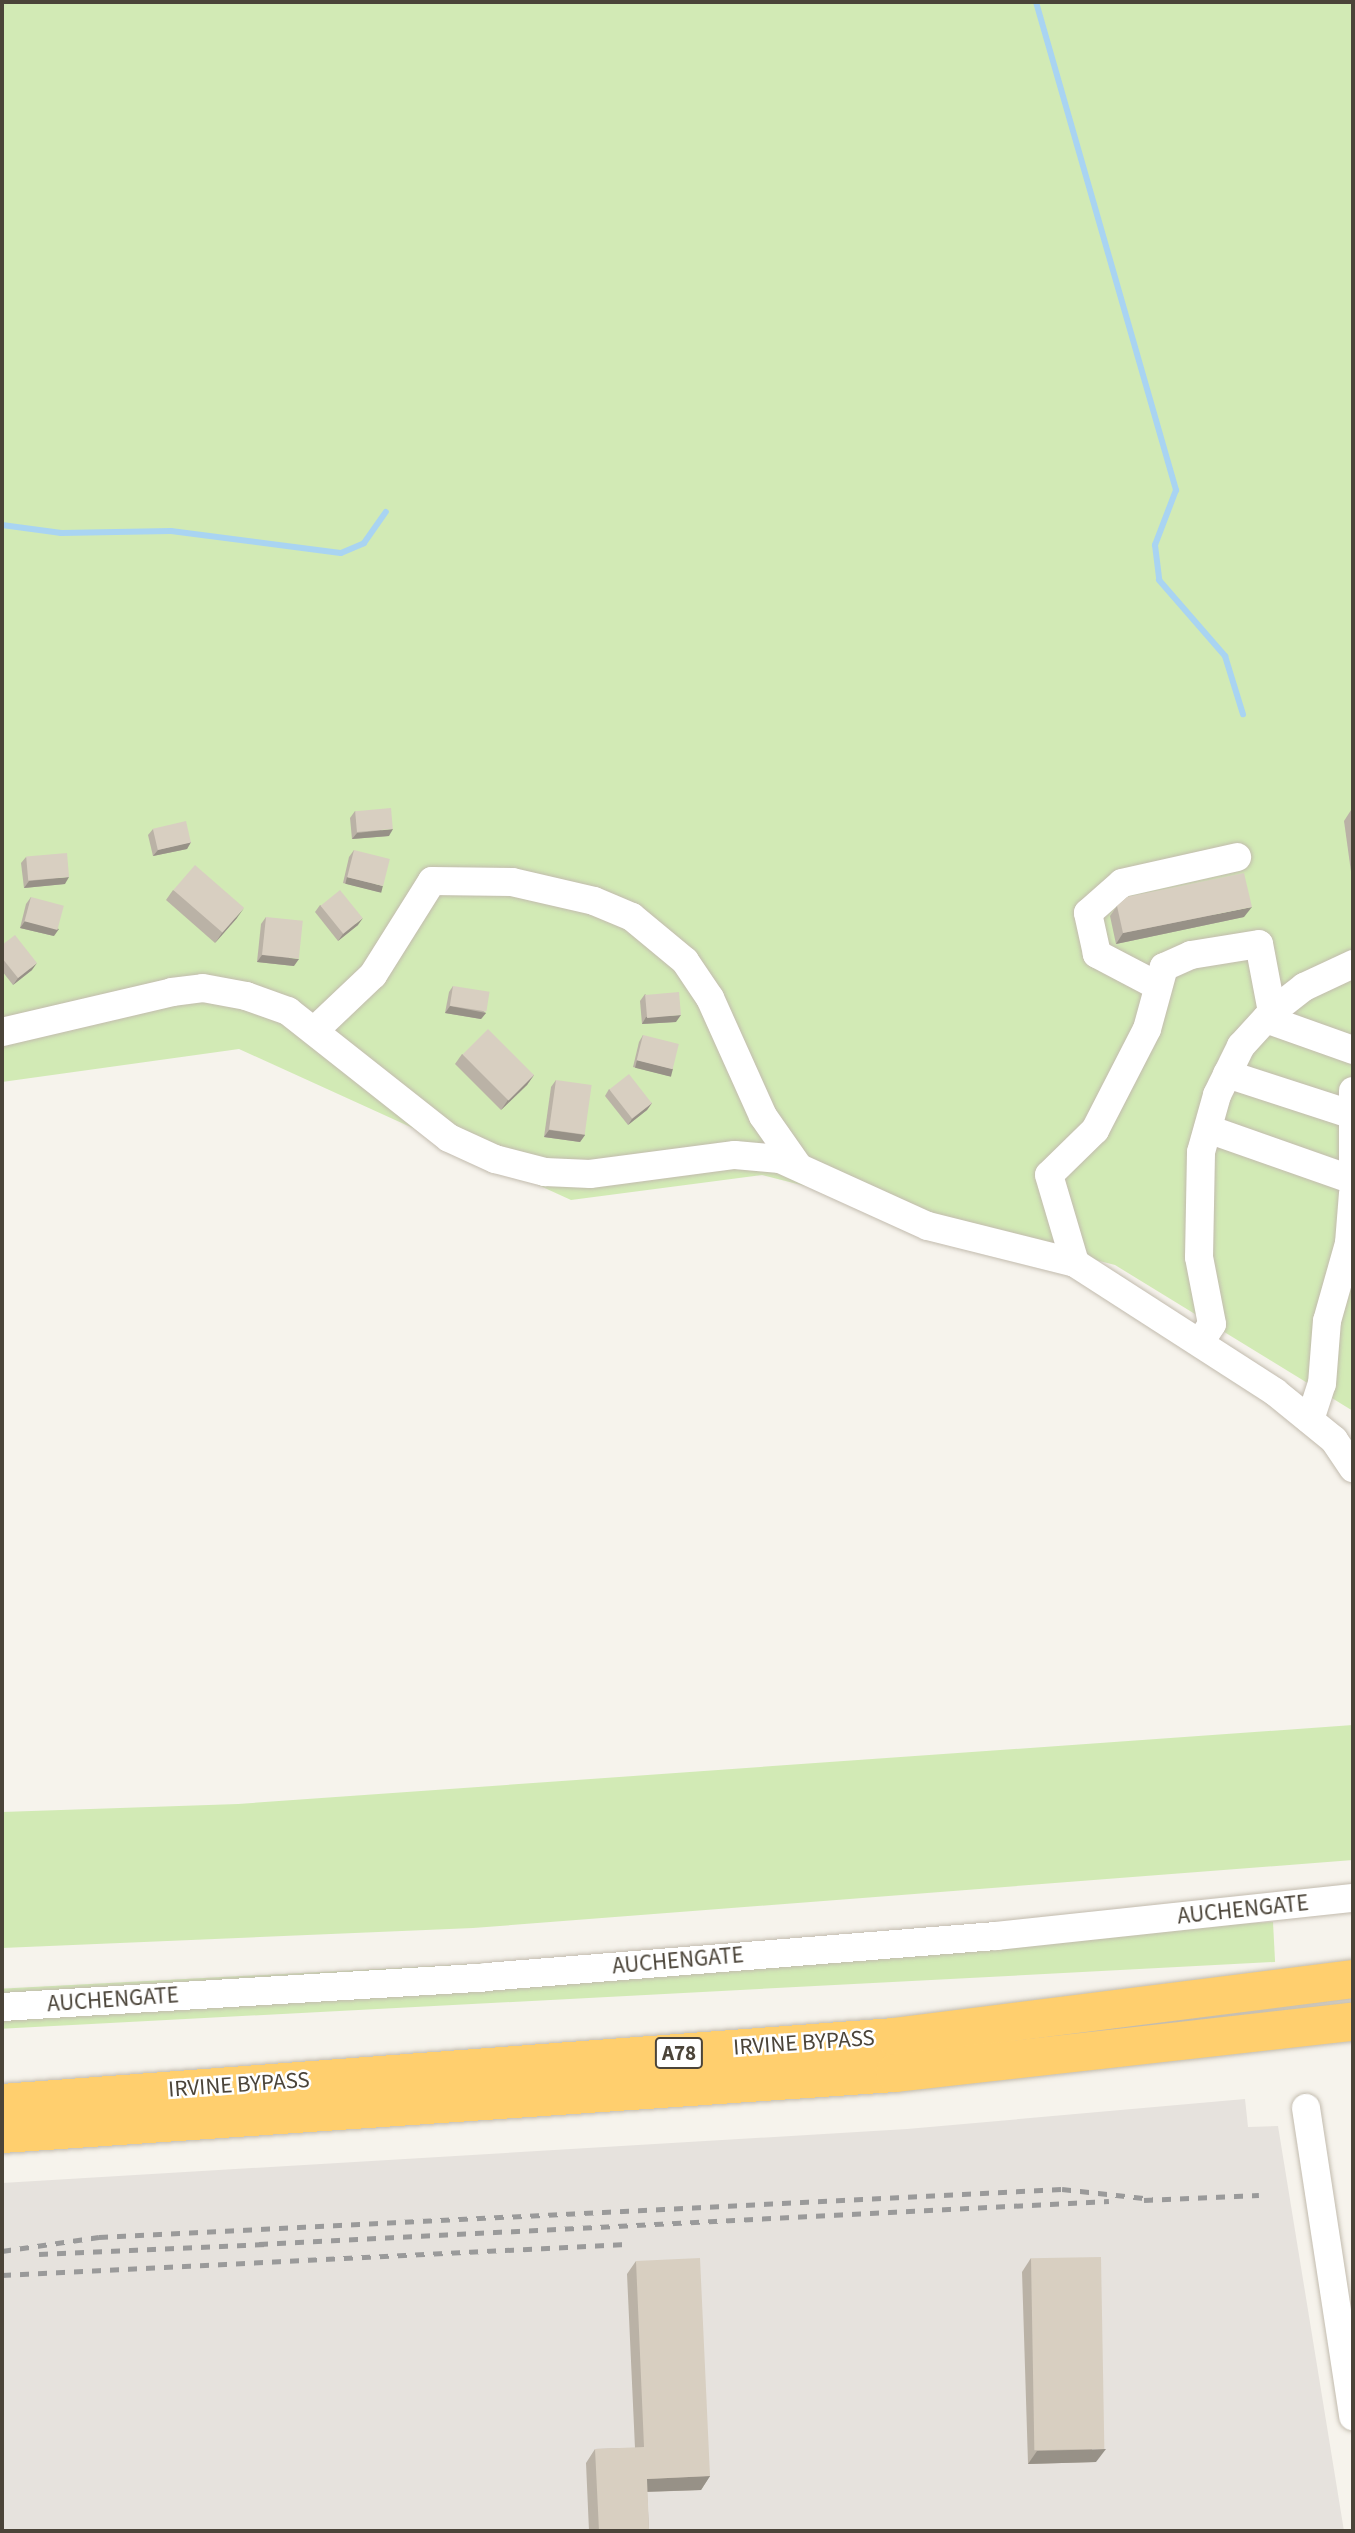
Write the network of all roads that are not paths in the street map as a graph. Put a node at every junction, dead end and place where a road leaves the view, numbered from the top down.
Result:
1 (1237, 857) dead end
2 (1353, 964) edge
3 (1156, 985) junction
4 (1269, 1016) junction
5 (315, 1030) junction
6 (2, 1032) edge
7 (1353, 1051) edge
8 (1227, 1074) junction
9 (1352, 1103) edge
10 (1208, 1129) junction
11 (798, 1166) junction
12 (1353, 1182) edge
13 (1353, 1193) edge
14 (1075, 1263) junction
15 (1201, 1341) junction
16 (1310, 1420) junction
17 (1353, 1468) edge
18 (1353, 1898) edge
19 (1353, 1979) edge
20 (2, 2007) edge
21 (1353, 2022) edge
22 (2, 2103) edge
23 (1306, 2108) dead end
24 (2, 2134) edge
25 (1348, 2341) edge
26 (1353, 2416) edge

1 - 3 street
2 - 4 street
3 - 4 street
3 - 14 street
4 - 7 street
4 - 8 street
5 - 6 street
5 - 11 street
5 - 11 street
8 - 9 street
8 - 10 street
9 - 12 street
10 - 12 street
10 - 15 street
11 - 14 street
13 - 16 street
14 - 15 street
15 - 16 street
16 - 17 street
18 - 20 street, AUCHENGATE
19 - 22 highway, IRVINE BYPASS / A78
21 - 24 highway, IRVINE BYPASS / A78
23 - 25 street
25 - 26 street

